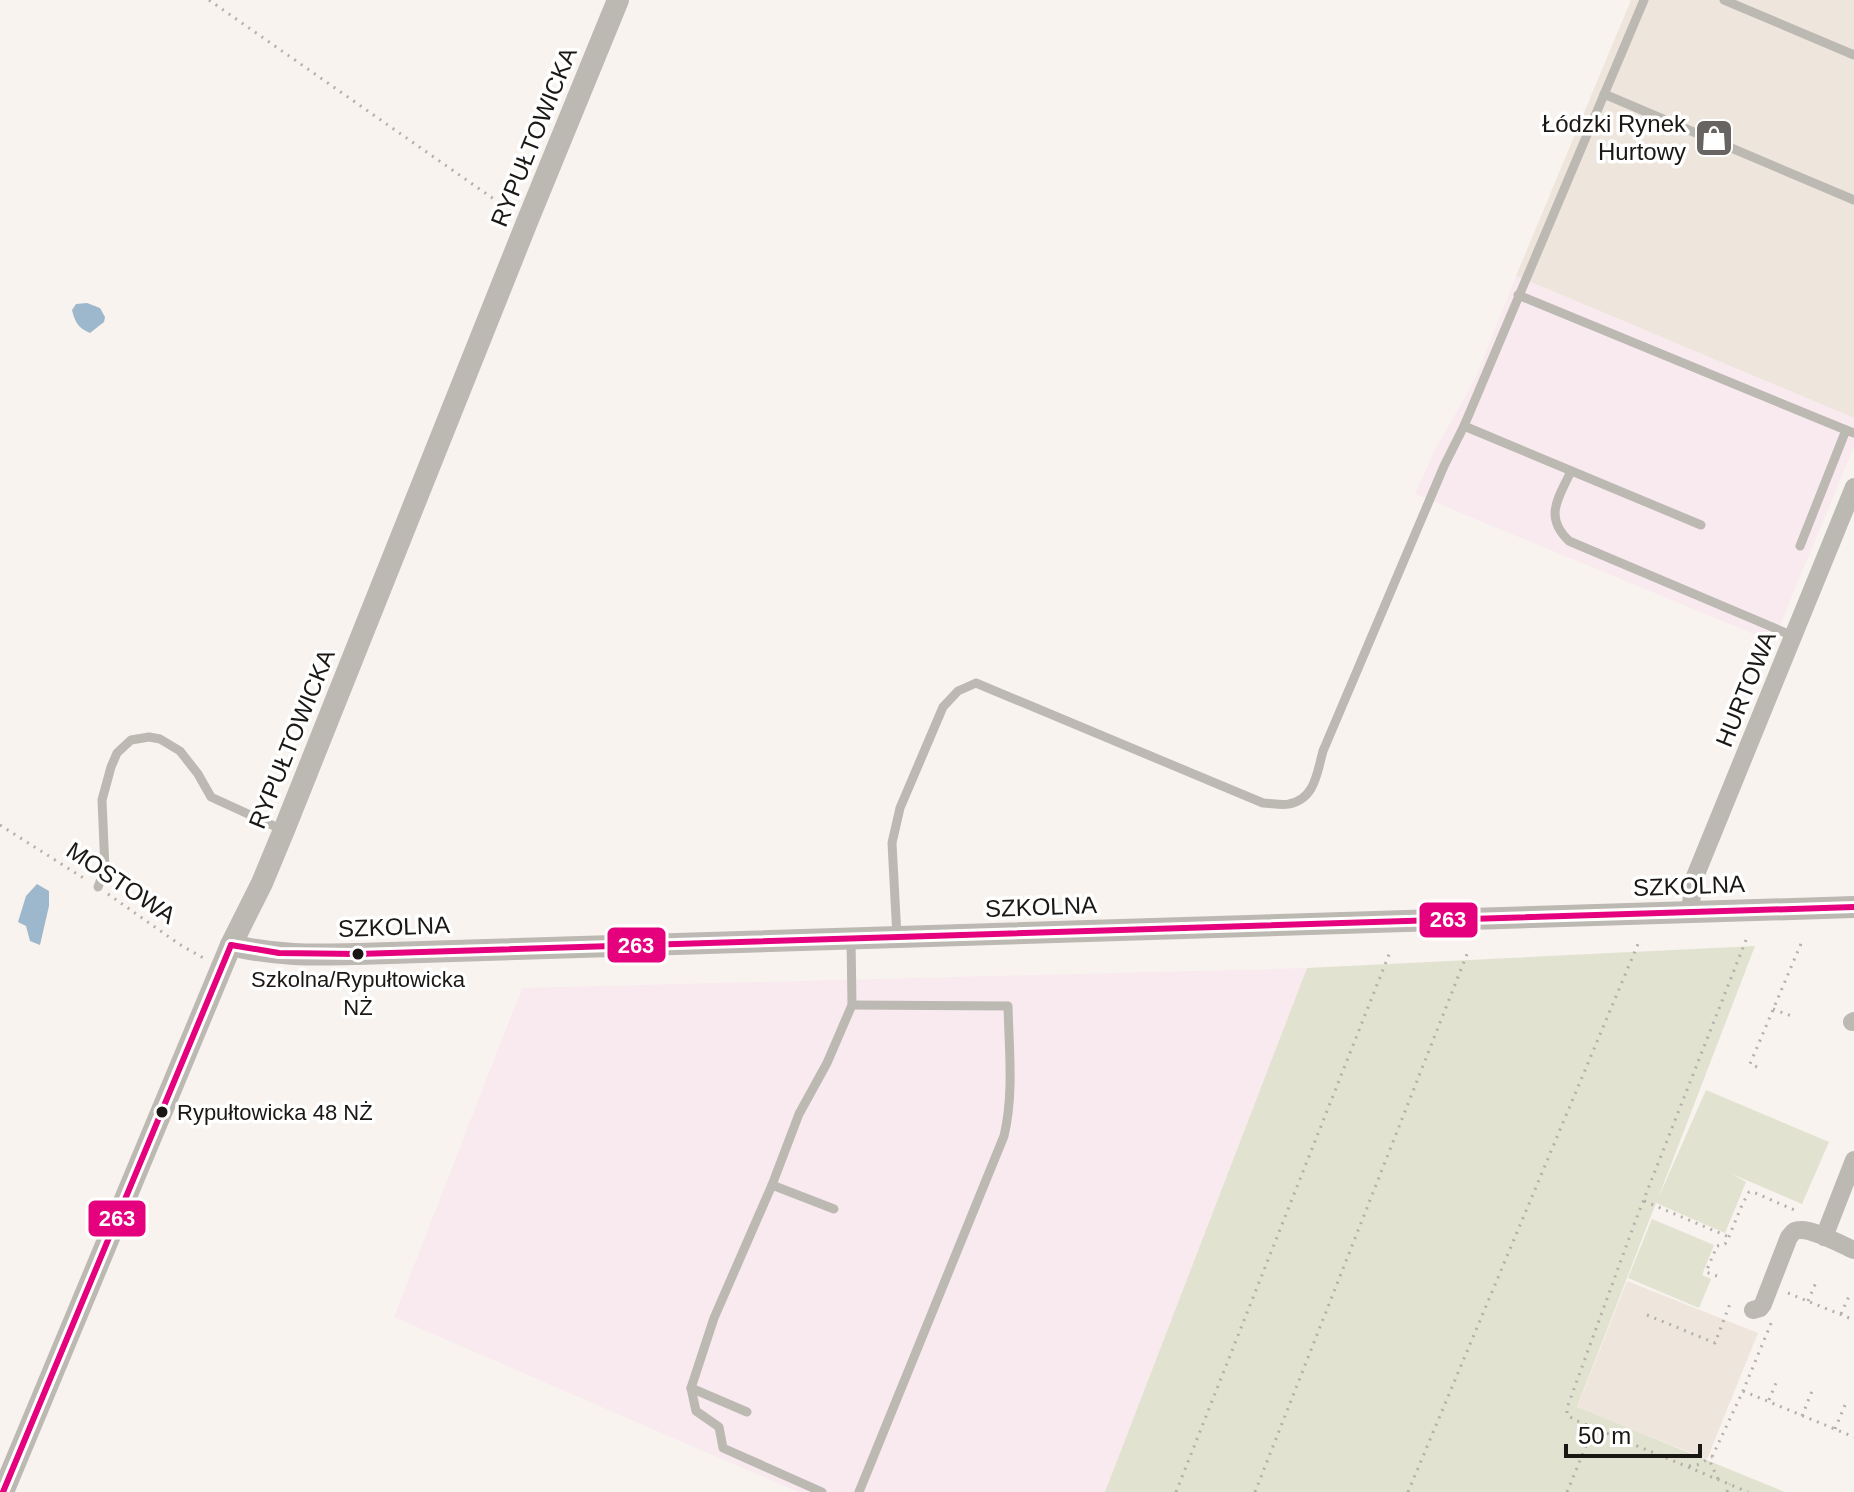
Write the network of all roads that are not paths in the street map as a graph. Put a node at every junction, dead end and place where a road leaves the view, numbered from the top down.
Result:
1 (618, 0) edge
2 (1644, 0) edge
3 (1724, 0) edge
4 (1854, 55) edge
5 (1604, 94) junction
6 (1854, 200) edge
7 (1518, 295) junction
8 (1464, 426) junction
9 (1850, 431) edge
10 (1571, 471) junction
11 (1854, 487) edge
12 (1849, 512) edge
13 (1701, 525) dead end
14 (1800, 546) dead end
15 (1793, 636) junction
16 (284, 830) junction
17 (98, 887) road end
18 (1854, 907) edge
19 (1690, 912) junction
20 (897, 937) junction
21 (851, 939) junction
22 (231, 945) junction
23 (852, 1005) junction
24 (1854, 1160) edge
25 (772, 1185) junction
26 (834, 1209) dead end
27 (1824, 1237) junction
28 (1854, 1250) edge
29 (1753, 1310) dead end
30 (691, 1388) junction
31 (747, 1412) dead end
32 (3, 1492) edge
33 (822, 1492) edge
34 (859, 1492) edge

1 - 16 street, RYPUŁTOWICKA
2 - 5 lane
3 - 4 lane
5 - 6 lane
5 - 7 lane
7 - 8 lane
7 - 9 lane
8 - 10 lane
8 - 20 lane
9 - 14 lane
10 - 13 lane
10 - 15 lane
11 - 12 street, HURTOWA
12 - 15 street, HURTOWA
15 - 19 street, HURTOWA
16 - 17 lane
16 - 22 street, RYPUŁTOWICKA
18 - 19 street, SZKOLNA
19 - 20 street, SZKOLNA
20 - 21 street, SZKOLNA
21 - 22 street, SZKOLNA
21 - 23 lane
22 - 32 street, RYPUŁTOWICKA
23 - 25 lane
23 - 34 lane
24 - 27 street
25 - 26 lane
25 - 30 lane
27 - 28 street
27 - 29 street
30 - 31 lane
30 - 33 lane

